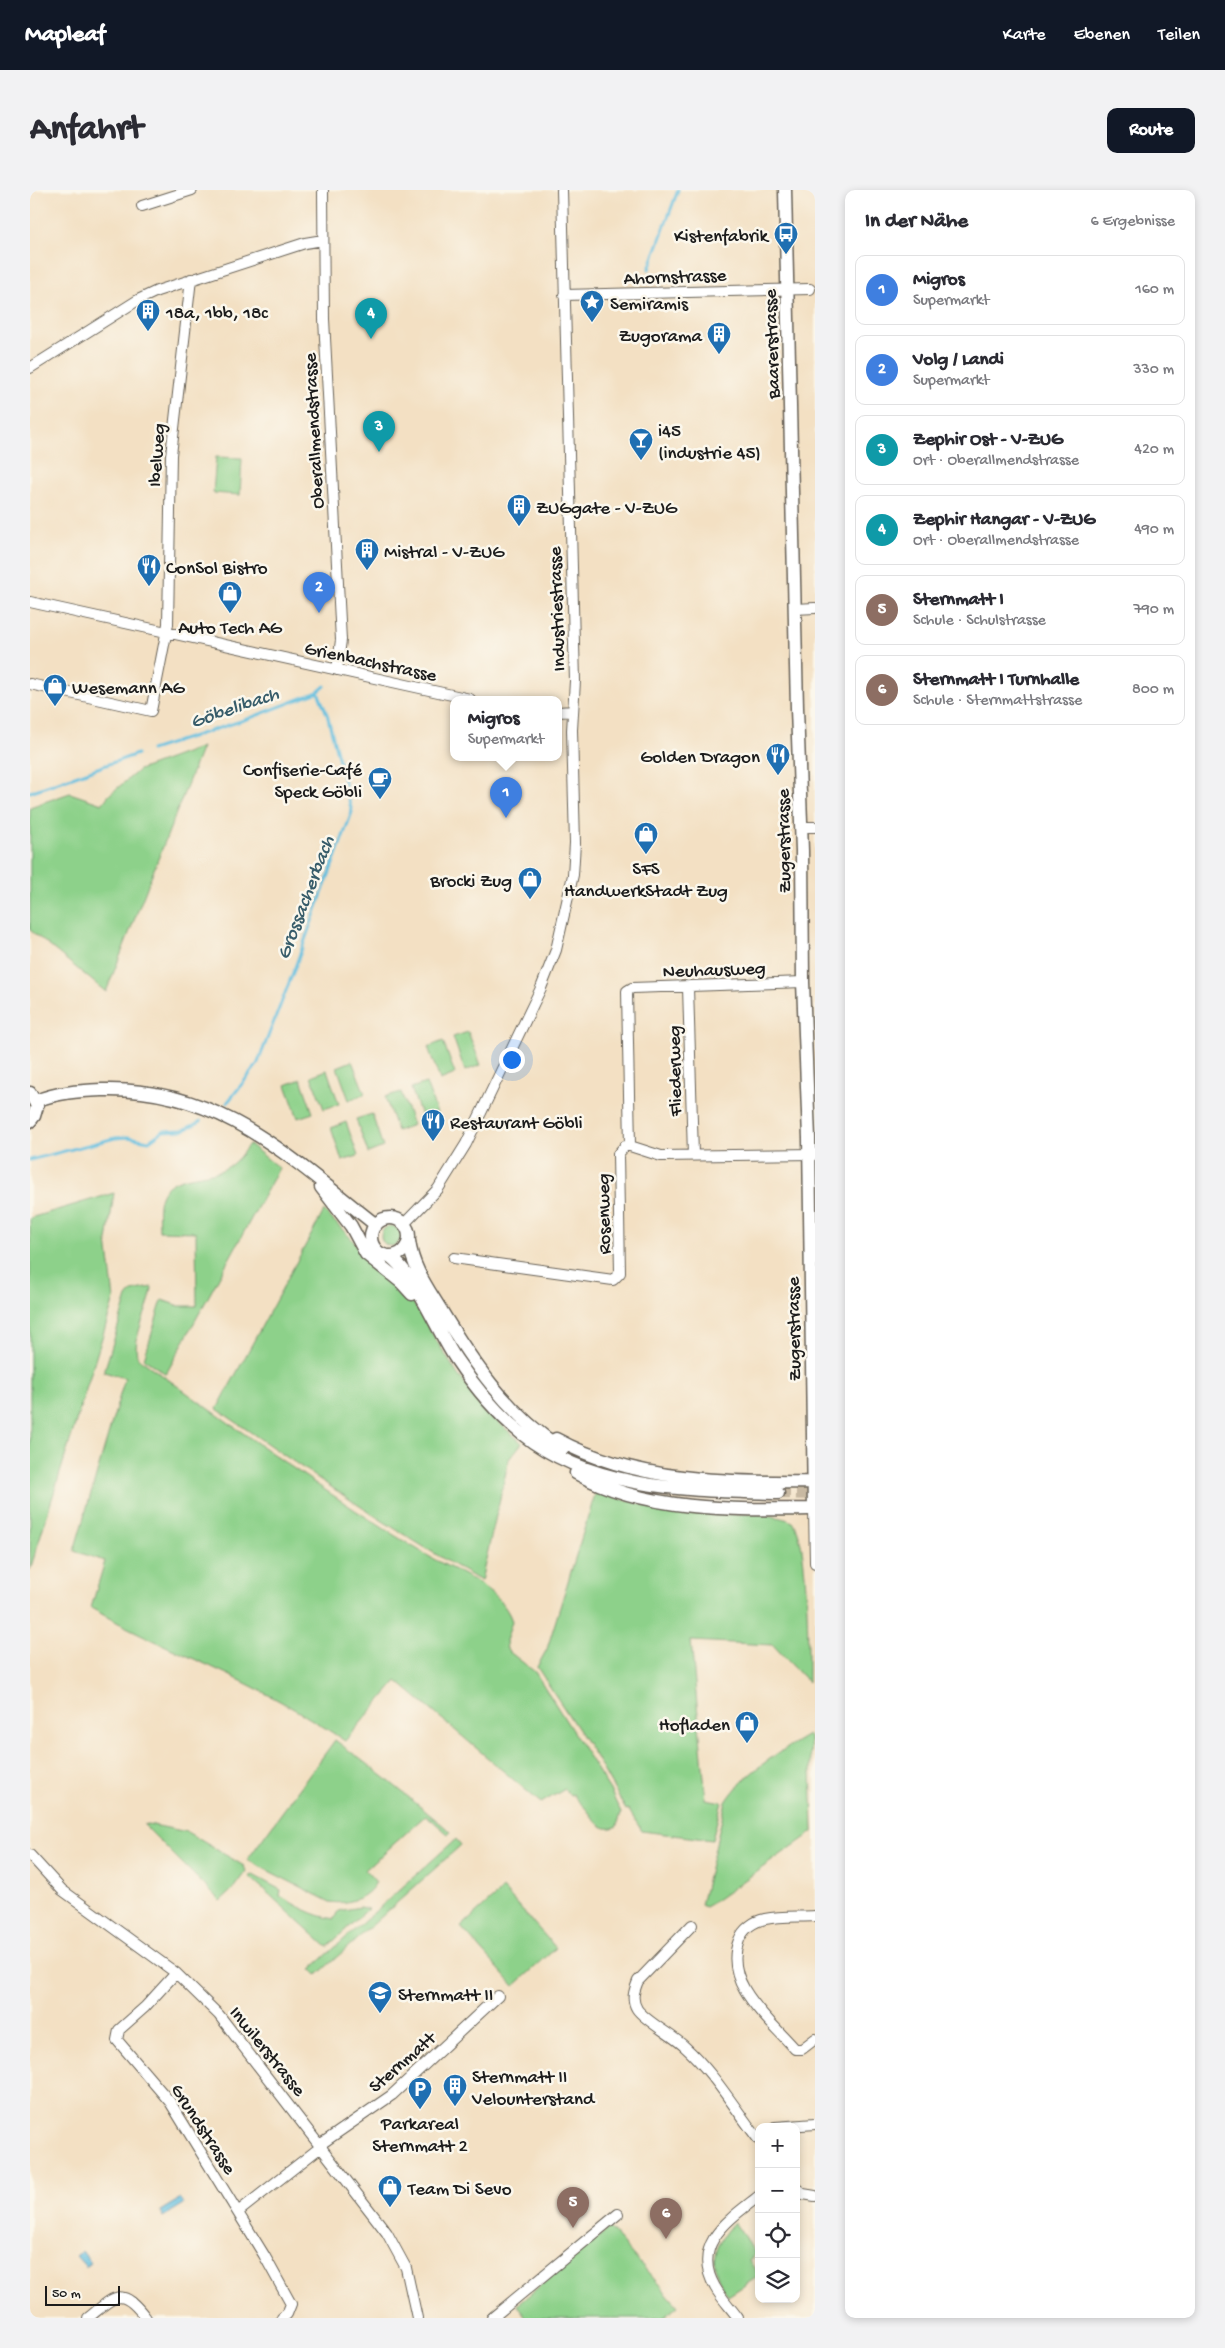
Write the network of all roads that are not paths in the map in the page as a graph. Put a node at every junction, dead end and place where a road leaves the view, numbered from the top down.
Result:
1 (192, 190) edge
2 (323, 190) edge
3 (562, 190) edge
4 (785, 190) edge
5 (142, 206) dead end
6 (323, 240) junction
7 (191, 280) junction
8 (810, 289) dead end
9 (787, 290) junction
10 (564, 295) junction
11 (30, 368) edge
12 (793, 526) joint
13 (30, 602) edge
14 (795, 608) junction
15 (815, 608) edge
16 (166, 633) junction
17 (338, 670) junction
18 (30, 684) edge
19 (456, 696) edge
20 (573, 711) junction
21 (562, 712) edge
22 (801, 827) junction
23 (815, 827) edge
24 (803, 982) junction
25 (688, 987) junction
26 (33, 1097) edge
27 (30, 1120) edge
28 (630, 1146) junction
29 (693, 1155) junction
30 (812, 1155) edge
31 (317, 1178) junction
32 (404, 1224) junction
33 (376, 1225) junction
34 (409, 1241) junction
35 (391, 1256) junction
36 (454, 1258) dead end
37 (813, 1281) edge
38 (432, 1320) junction
39 (813, 1375) edge
40 (526, 1430) junction
41 (814, 1482) edge
42 (778, 1493) tunnel mouth
43 (814, 1509) edge
44 (815, 1563) edge
45 (30, 1855) edge
46 (815, 1916) edge
47 (692, 1925) dead end
48 (176, 1974) junction
49 (498, 1996) dead end
50 (815, 2039) edge
51 (815, 2124) edge
52 (800, 2125) edge
53 (755, 2131) edge
54 (322, 2145) junction
55 (800, 2191) edge
56 (815, 2196) edge
57 (755, 2199) edge
58 (238, 2212) junction
59 (618, 2214) dead end
60 (88, 2318) edge
61 (146, 2318) edge
62 (282, 2318) edge
63 (417, 2318) edge
64 (492, 2318) edge
65 (738, 2318) edge

1 - 5 street
2 - 6 street, Oberallmendstrasse
3 - 10 street, Industriestrasse
4 - 9 main road, Baarerstrasse
6 - 7 street
6 - 17 street, Oberallmendstrasse
7 - 11 street
7 - 16 street, Ibelweg
8 - 9 street, Ahornstrasse
9 - 10 street, Ahornstrasse
9 - 12 main road, Baarerstrasse
10 - 20 street, Industriestrasse
12 - 14 main road, Zugerstrasse
13 - 16 street, Grienbachstrasse
14 - 15 street
14 - 22 main road, Zugerstrasse
16 - 17 street, Grienbachstrasse
16 - 18 street, Ibelweg
17 - 19 street, Grienbachstrasse
20 - 21 street
20 - 32 street, Industriestrasse
22 - 23 street
22 - 24 main road, Zugerstrasse
24 - 25 street, Neuhausweg
24 - 30 main road, Zugerstrasse
25 - 28 street, Neuhausweg
25 - 29 street, Fliederweg
26 - 27 main road
26 - 31 main road
28 - 29 street
28 - 36 street, Rosenweg
29 - 30 street
30 - 37 main road, Zugerstrasse
31 - 33 main road
31 - 38 main road
32 - 33 main road
32 - 34 main road
33 - 35 main road
34 - 35 main road
34 - 40 main road
35 - 38 main road
37 - 39 main road, Zugerstrasse
38 - 40 main road
39 - 41 main road, Zugerstrasse
40 - 41 main road
40 - 42 main road
40 - 43 main road
41 - 43 main road, Zugerstrasse
43 - 44 street, Zugerstrasse
45 - 48 street, Inwilerstrasse
46 - 50 street
47 - 53 street
48 - 54 street, Inwilerstrasse
48 - 58 street, Grundstrasse
49 - 54 street, Sternmatt
51 - 52 street
54 - 58 street, Sternmatt
54 - 63 street, Inwilerstrasse
55 - 56 street
57 - 65 street
58 - 62 street, Grundstrasse
59 - 64 street
60 - 61 street

